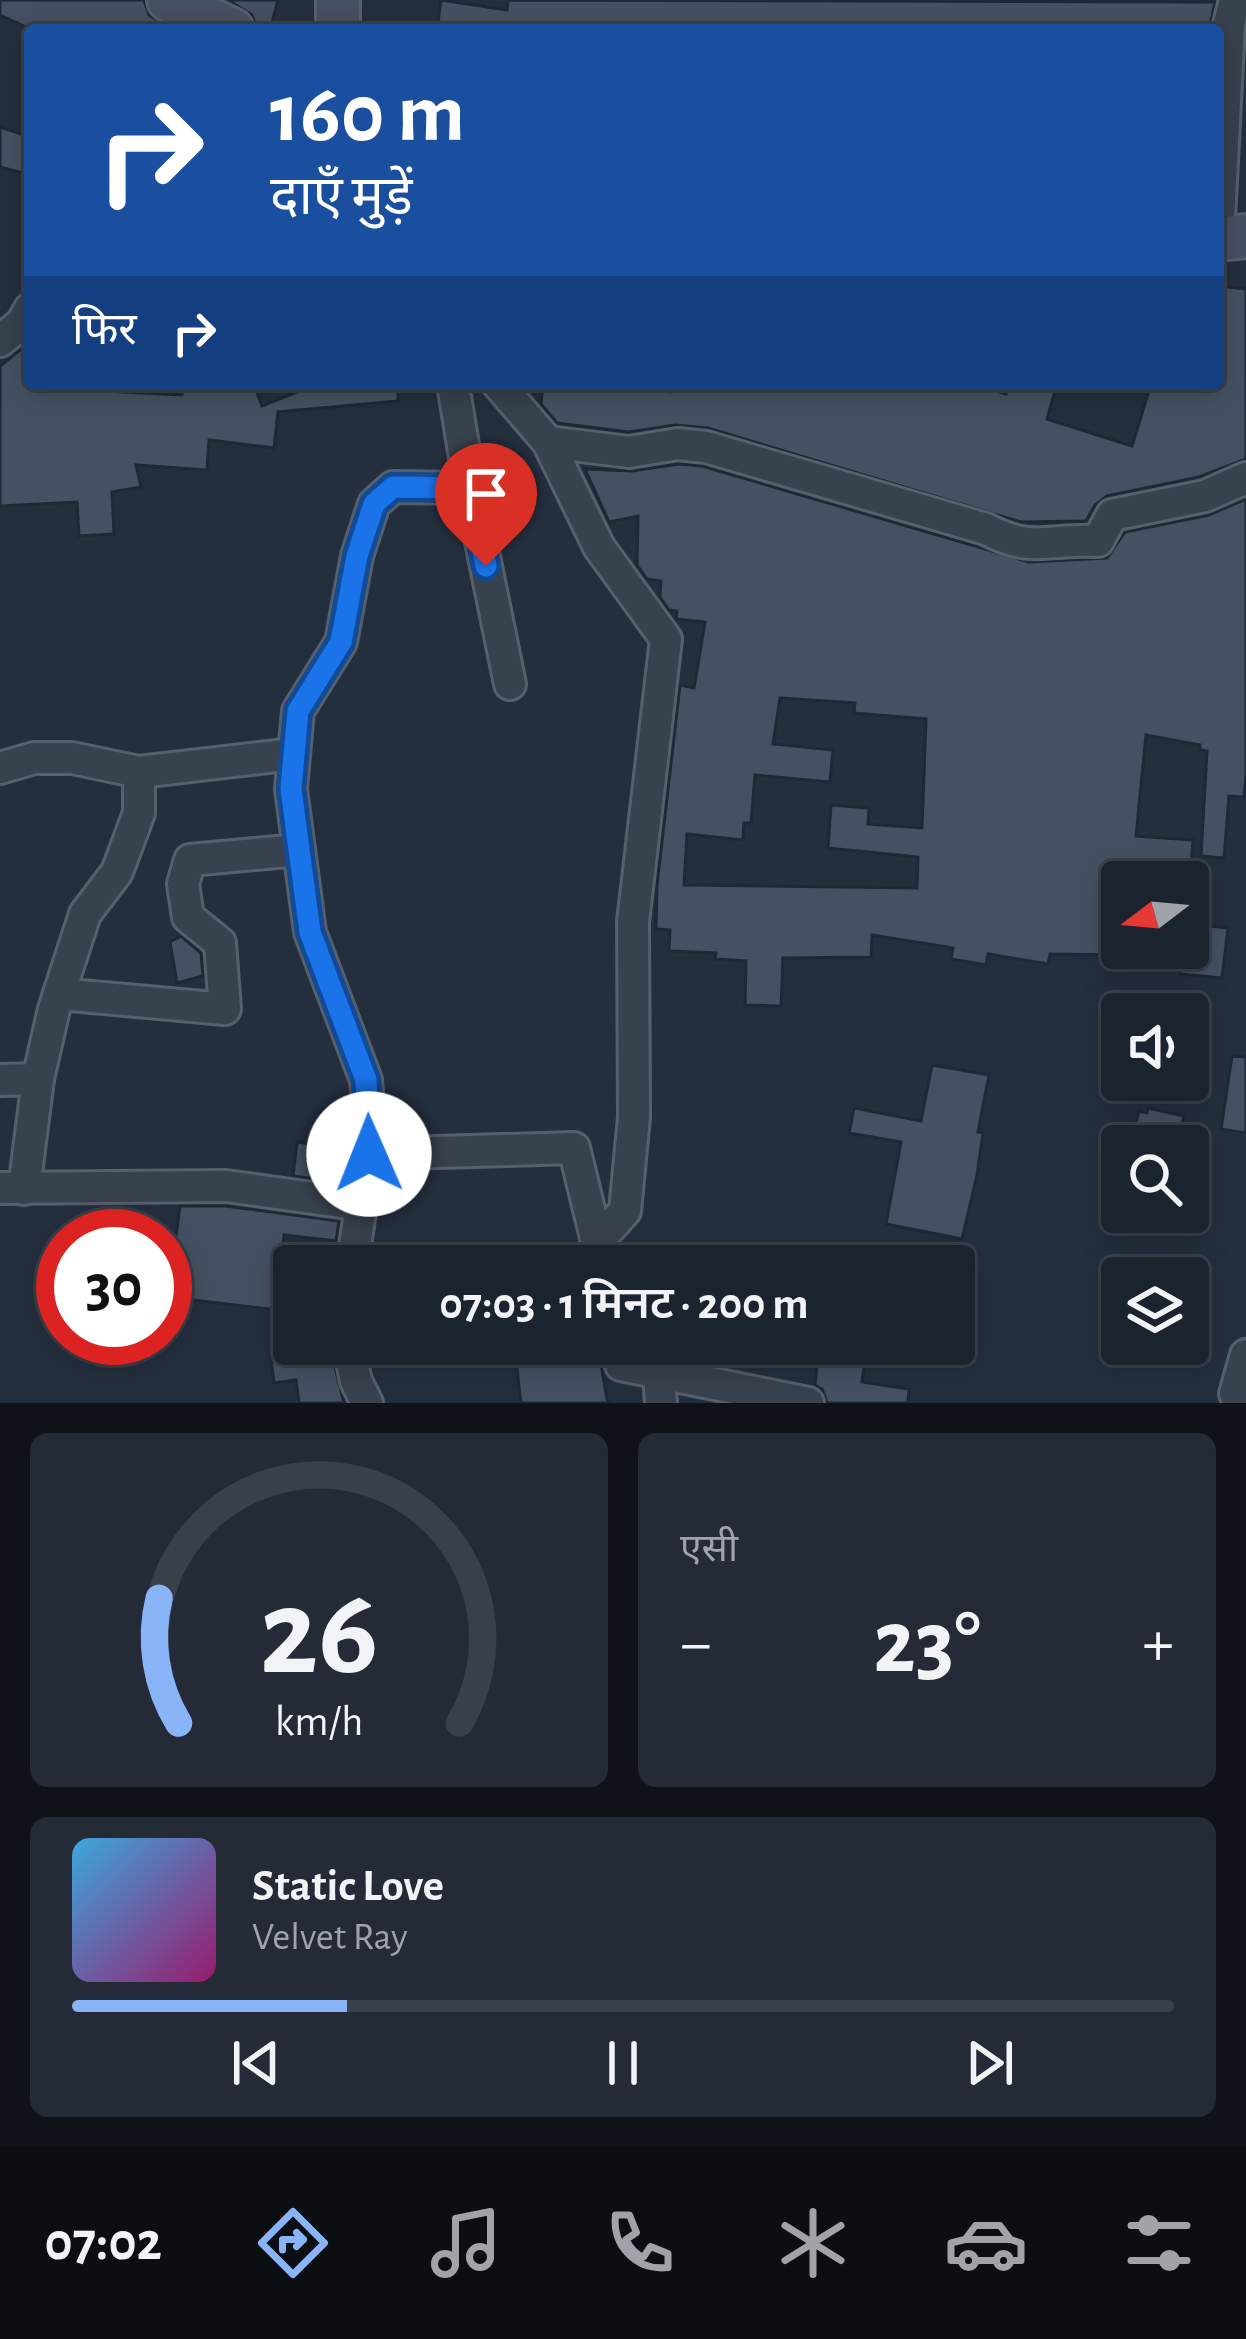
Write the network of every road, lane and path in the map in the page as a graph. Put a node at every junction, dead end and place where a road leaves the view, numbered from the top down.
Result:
1 (170, 0) edge
2 (1235, 0) edge
3 (220, 24) edge
4 (1224, 122) edge
5 (24, 320) edge
6 (0, 341) edge
7 (454, 390) edge
8 (503, 390) edge
9 (548, 442) junction
10 (1246, 478) edge
11 (470, 488) junction
12 (510, 684) dead end
13 (294, 754) junction
14 (0, 768) edge
15 (139, 772) junction
16 (299, 850) junction
17 (59, 994) junction
18 (38, 1078) junction
19 (0, 1079) edge
20 (369, 1154) junction
21 (7, 1191) edge
22 (362, 1205) junction
23 (355, 1245) edge
24 (597, 1245) edge
25 (604, 1245) edge
26 (1246, 1355) edge
27 (352, 1365) edge
28 (621, 1365) edge
29 (660, 1388) edge
30 (1238, 1398) edge
31 (367, 1403) edge
32 (808, 1403) edge

1 - 3 main road
2 - 4 street
5 - 6 street
7 - 11 street
8 - 9 street
9 - 10 street
9 - 25 street
11 - 12 street
11 - 13 street
13 - 15 street
13 - 16 street
14 - 15 street
15 - 17 street
16 - 17 street
16 - 20 street
17 - 18 street
18 - 19 street
18 - 21 street
20 - 22 street
20 - 24 street
21 - 22 street
22 - 23 street
26 - 30 street
27 - 31 street
28 - 29 street
29 - 32 street

